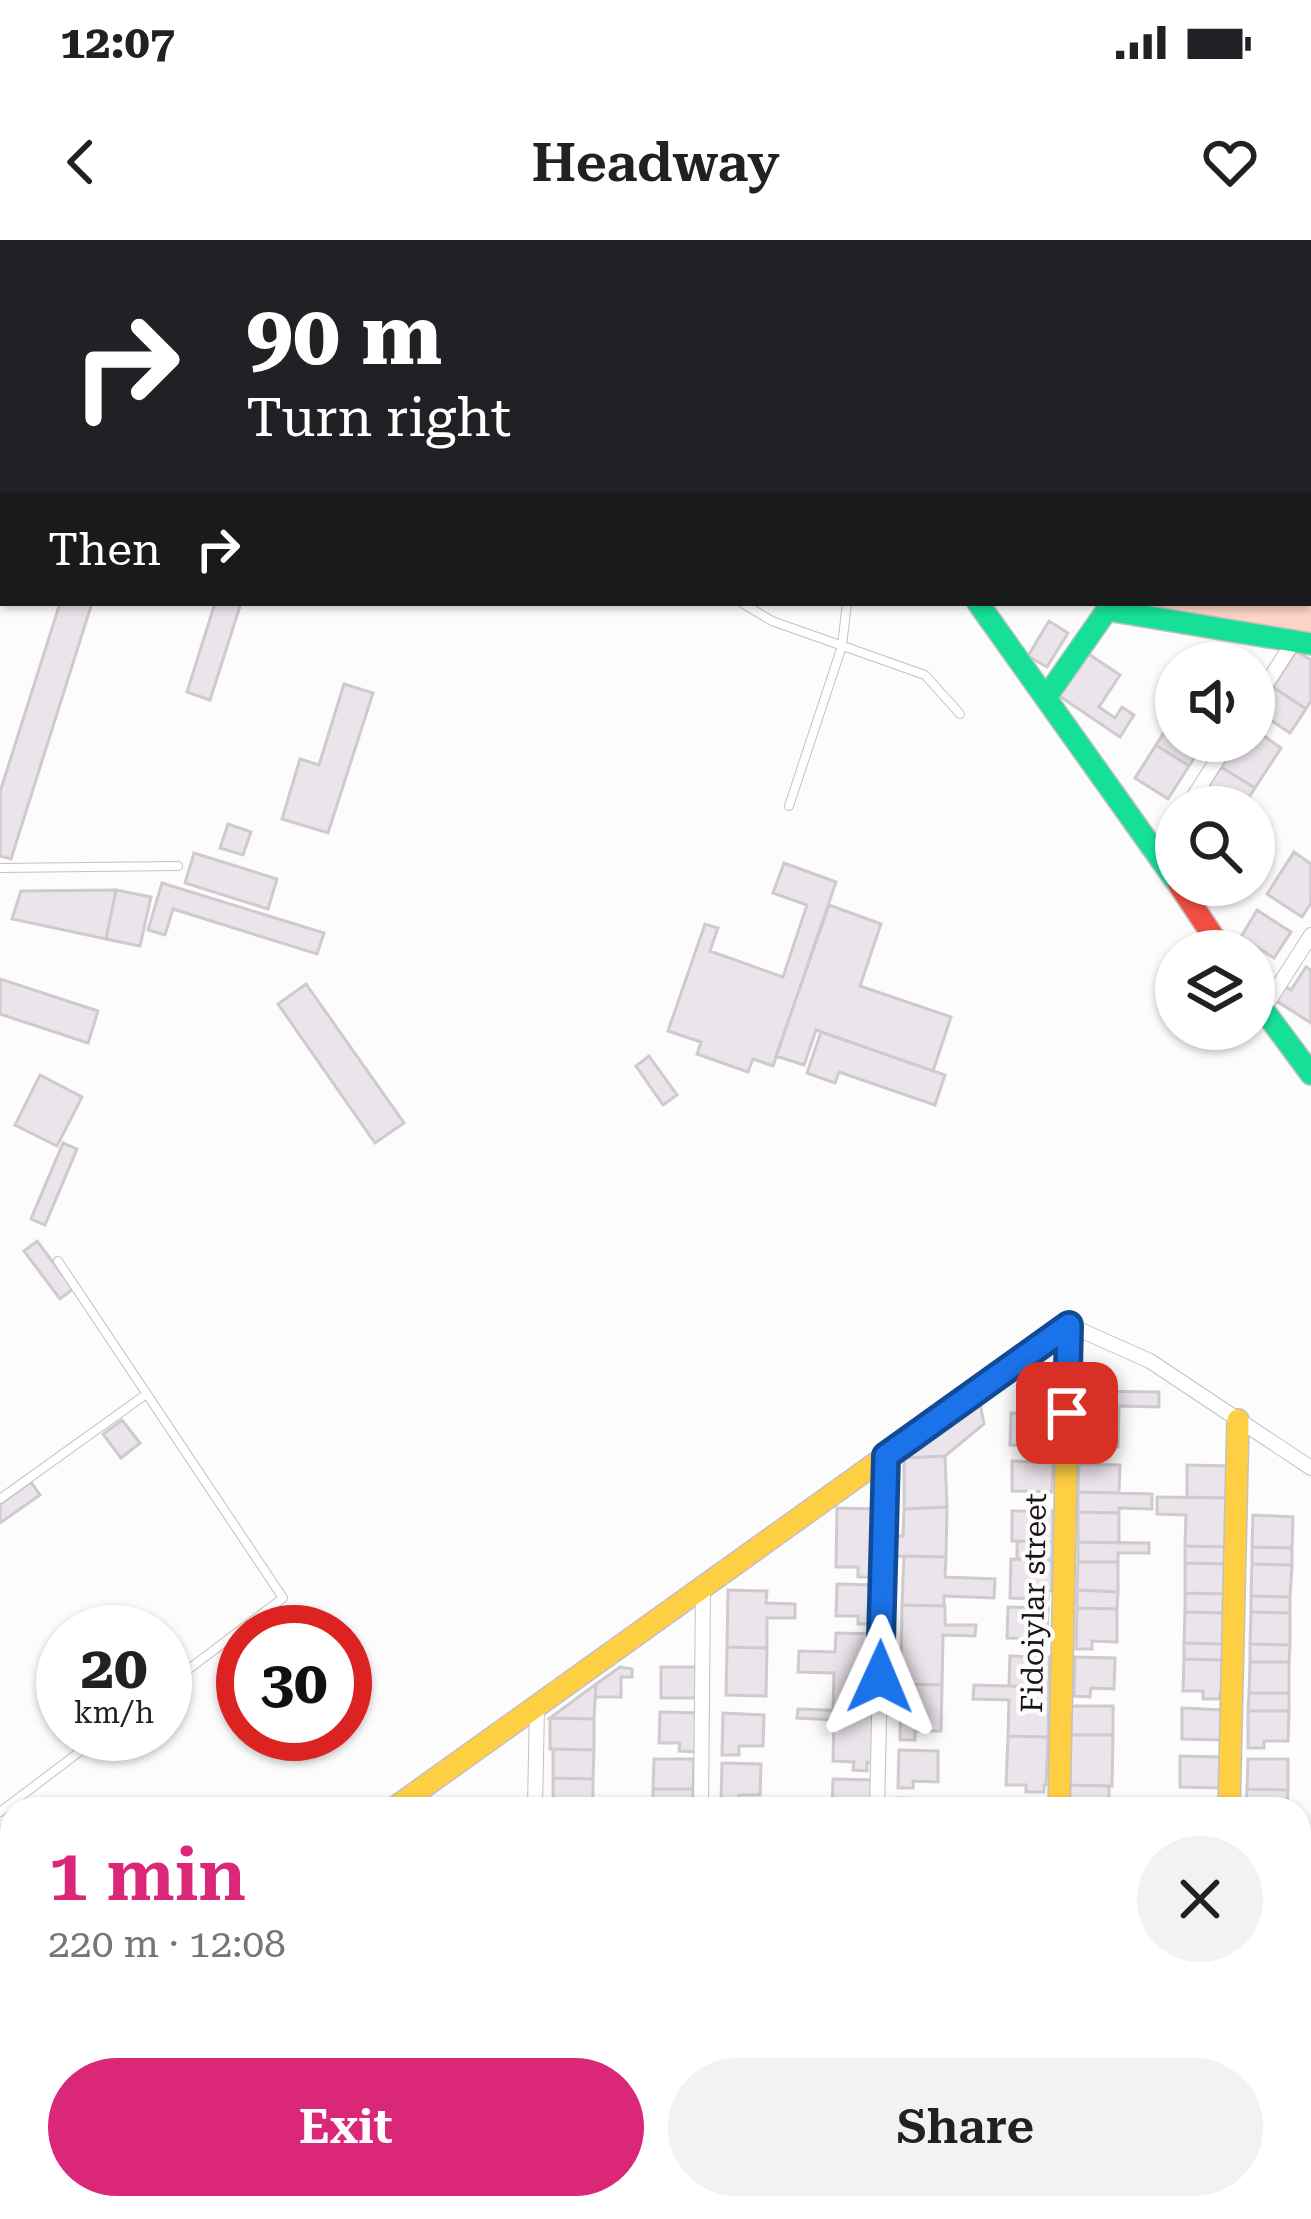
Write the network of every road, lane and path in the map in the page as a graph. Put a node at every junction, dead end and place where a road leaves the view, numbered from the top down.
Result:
1 (747, 606) edge
2 (847, 606) edge
3 (980, 606) edge
4 (1302, 642) edge
5 (842, 646) junction
6 (1275, 676) edge
7 (1046, 696) junction
8 (960, 714) dead end
9 (789, 806) dead end
10 (1155, 850) edge
11 (178, 866) dead end
12 (0, 868) edge
13 (1311, 935) edge
14 (1275, 981) edge
15 (1275, 1026) edge
16 (1311, 1074) edge
17 (58, 1261) dead end
18 (1069, 1325) junction
19 (145, 1395) junction
20 (1238, 1420) junction
21 (886, 1456) junction
22 (1311, 1468) edge
23 (0, 1499) edge
24 (703, 1586) junction
25 (192, 1667) edge
26 (537, 1706) junction
27 (67, 1761) edge
28 (19, 1797) edge
29 (410, 1797) edge
30 (535, 1797) edge
31 (701, 1797) edge
32 (877, 1797) edge
33 (1059, 1797) edge
34 (1229, 1797) edge

1 - 5 lane
2 - 5 lane
3 - 7 street
4 - 6 street
4 - 7 street
5 - 8 lane
5 - 9 lane
7 - 10 street
11 - 12 lane
13 - 14 street
15 - 16 street
17 - 19 lane
18 - 20 street
18 - 21 street
18 - 33 street, Fidoiylar street
19 - 23 lane
19 - 25 lane
20 - 22 street
20 - 34 street
21 - 24 street
21 - 32 street
24 - 26 street
24 - 31 street
26 - 29 street
26 - 30 street
27 - 28 lane

